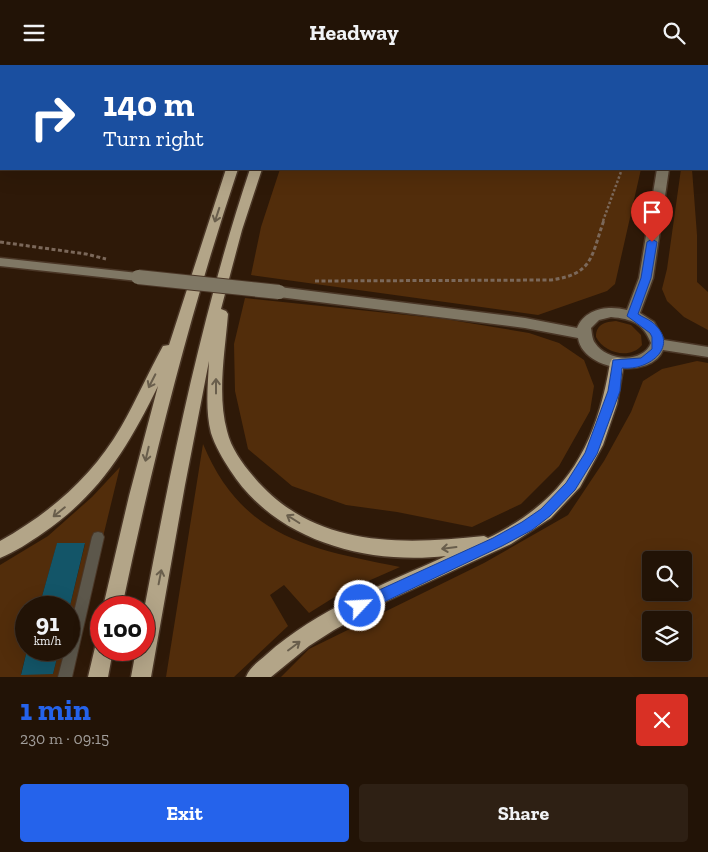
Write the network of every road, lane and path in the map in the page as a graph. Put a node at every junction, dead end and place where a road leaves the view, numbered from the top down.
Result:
1 (232, 170) edge
2 (256, 170) edge
3 (622, 170) edge
4 (663, 170) edge
5 (0, 242) edge
6 (108, 261) dead end
7 (0, 262) edge
8 (226, 268) junction
9 (307, 283) dead end
10 (632, 316) junction
11 (182, 322) junction
12 (583, 334) junction
13 (659, 344) junction
14 (708, 352) edge
15 (617, 363) junction
16 (98, 537) dead end
17 (498, 542) junction
18 (0, 550) edge
19 (115, 596) edge
20 (101, 661) edge
21 (65, 677) edge
22 (98, 677) edge
23 (141, 677) edge
24 (256, 677) edge

1 -> 11 highway
2 - 8 highway
3 - 9 path
4 - 10 street
5 - 6 path
7 - 12 street, bridge
17 -> 8 highway
23 -> 8 highway
10 - 12 street
10 - 13 street
11 -> 18 highway
11 -> 19 highway
12 - 15 street
13 - 14 street
13 - 15 street
15 - 17 highway
16 - 21 lane
24 -> 17 highway
20 - 22 highway

